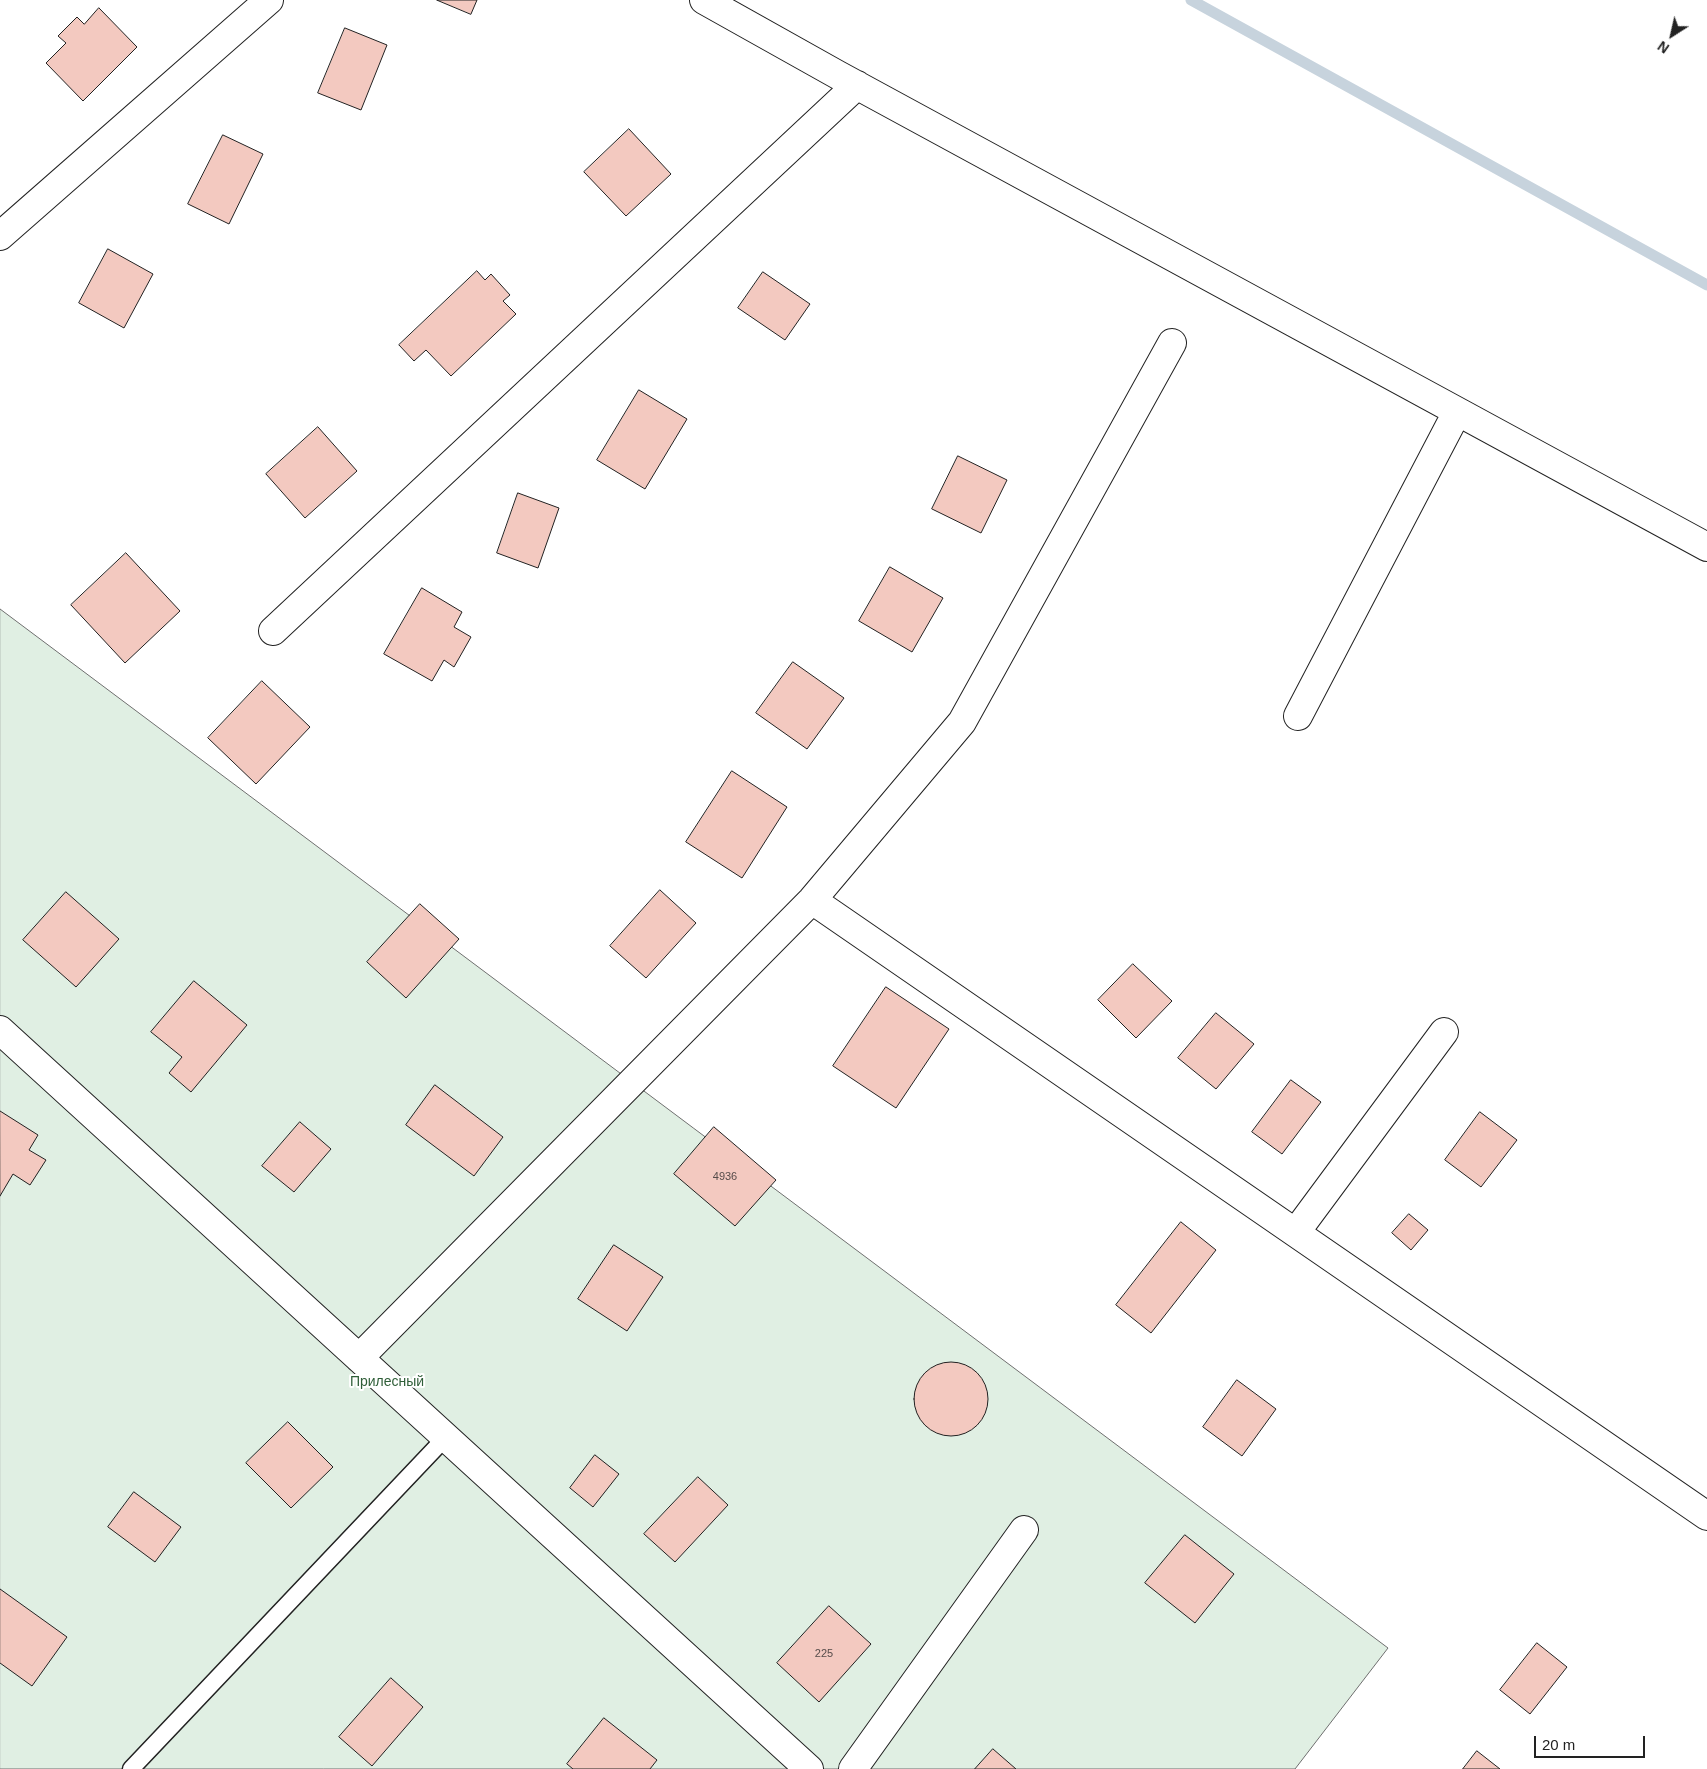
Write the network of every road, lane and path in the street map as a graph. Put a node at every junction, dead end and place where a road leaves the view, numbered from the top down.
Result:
1 (269, 0) edge
2 (704, 0) edge
3 (857, 85) junction
4 (0, 236) edge
5 (1172, 343) dead end
6 (1457, 412) junction
7 (1707, 548) edge
8 (272, 631) dead end
9 (1298, 716) dead end
10 (812, 900) junction
11 (0, 1030) edge
12 (1444, 1032) dead end
13 (1296, 1232) junction
14 (359, 1358) junction
15 (446, 1437) junction
16 (1707, 1516) edge
17 (1024, 1530) dead end
18 (131, 1769) edge
19 (809, 1769) edge
20 (853, 1769) edge

1 - 4 street
2 - 3 street
3 - 6 street
3 - 8 street
5 - 10 street
6 - 7 street
6 - 9 street
10 - 13 street
10 - 14 street
11 - 14 street
12 - 13 street
13 - 16 street
14 - 15 street
15 - 18 lane
15 - 19 street
17 - 20 street

